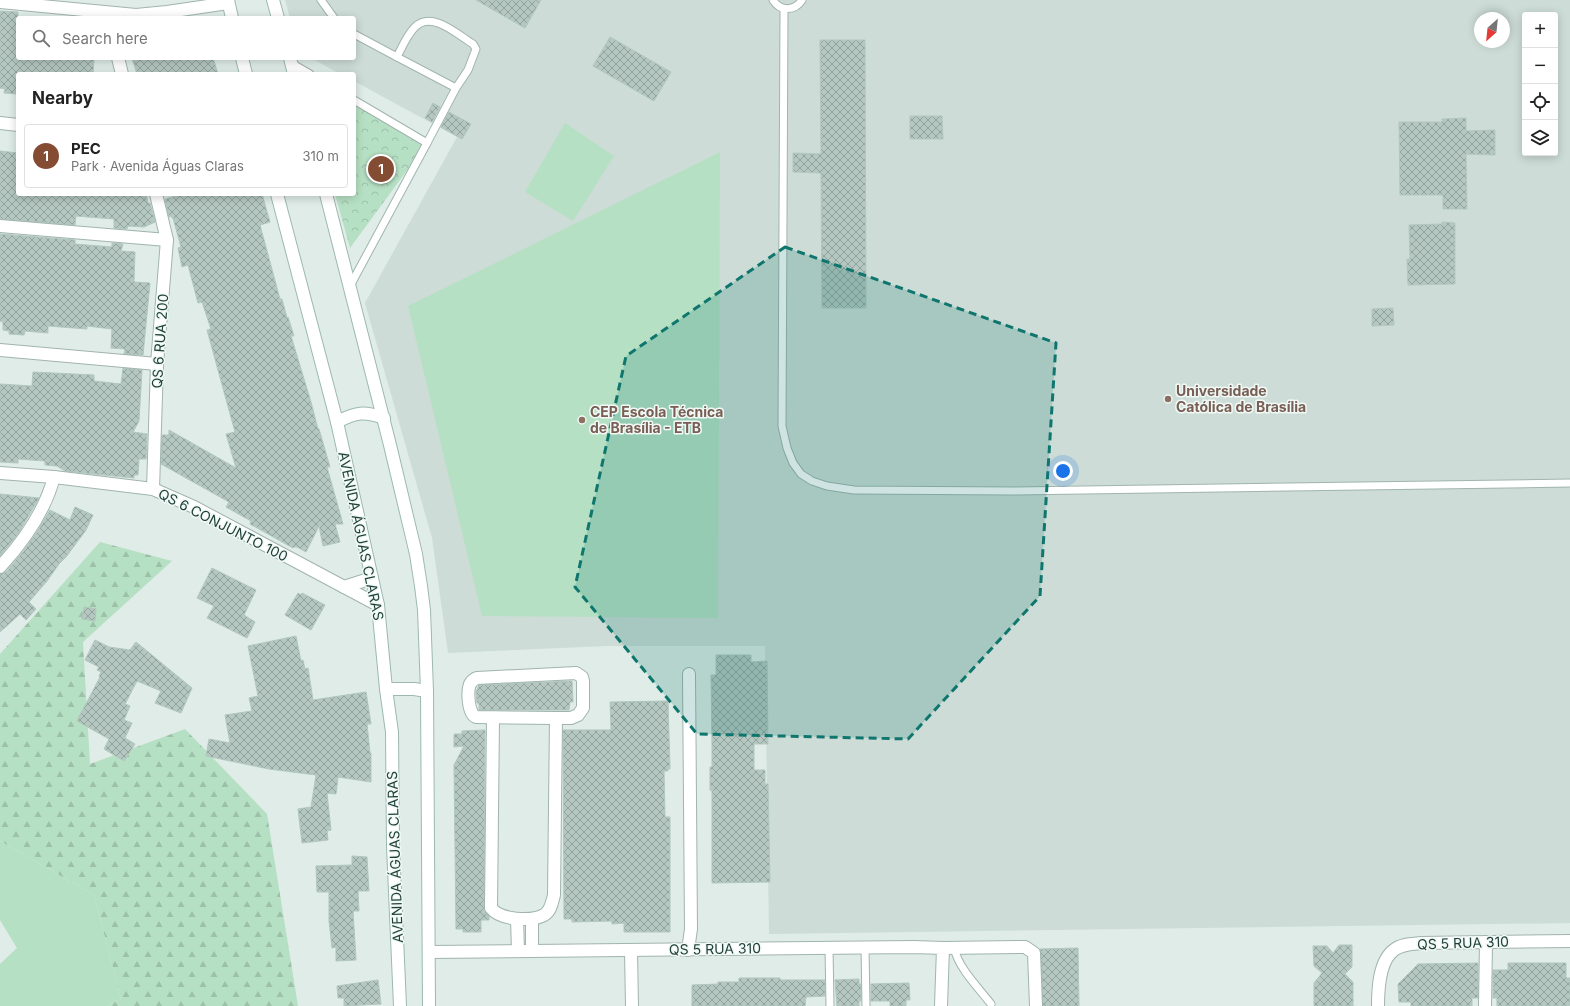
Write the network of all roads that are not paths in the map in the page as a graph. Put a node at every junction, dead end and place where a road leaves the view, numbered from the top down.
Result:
1 (273, 0) edge
2 (321, 0) edge
3 (773, 0) edge
4 (802, 0) edge
5 (228, 1) edge
6 (0, 2) edge
7 (784, 9) junction
8 (106, 15) edge
9 (232, 16) edge
10 (277, 16) edge
11 (333, 16) edge
12 (356, 35) edge
13 (397, 57) junction
14 (118, 60) edge
15 (242, 60) edge
16 (292, 65) edge
17 (122, 72) edge
18 (246, 72) edge
19 (306, 72) edge
20 (456, 88) junction
21 (356, 101) edge
22 (0, 123) edge
23 (16, 125) edge
24 (427, 143) junction
25 (156, 196) edge
26 (278, 196) edge
27 (327, 196) edge
28 (0, 226) edge
29 (167, 240) junction
30 (350, 286) junction
31 (0, 350) edge
32 (157, 364) junction
33 (384, 418) junction
34 (337, 422) junction
35 (0, 473) edge
36 (54, 477) junction
37 (1570, 484) edge
38 (153, 489) junction
39 (0, 567) edge
40 (372, 578) junction
41 (344, 587) junction
42 (378, 606) junction
43 (690, 674) dead end
44 (386, 689) junction
45 (427, 691) junction
46 (493, 718) junction
47 (556, 718) junction
48 (517, 919) junction
49 (532, 919) junction
50 (1570, 941) edge
51 (1486, 942) junction
52 (829, 948) junction
53 (866, 948) junction
54 (948, 948) junction
55 (532, 950) junction
56 (631, 950) junction
57 (688, 950) junction
58 (518, 951) junction
59 (429, 952) junction
60 (990, 1004) dead end
61 (400, 1006) edge
62 (429, 1006) edge
63 (632, 1006) edge
64 (830, 1006) edge
65 (866, 1006) edge
66 (941, 1006) edge
67 (1036, 1006) edge
68 (1378, 1006) edge
69 (1485, 1006) edge

1 - 10 street
2 - 11 lane
3 - 7 lane
4 - 7 lane
5 - 8 street
5 - 9 street
6 - 8 street
7 - 37 lane
12 - 13 lane
13 - 20 lane
13 - 20 lane
14 - 17 street
15 - 18 street
16 - 19 lane
20 - 24 lane
21 - 24 lane
22 - 23 street
24 - 30 lane
25 - 29 street, QS 6 RUA 200
26 - 34 street, AVENIDA ÁGUAS CLARAS
27 - 30 street
28 - 29 street
29 - 32 street, QS 6 RUA 200
30 - 33 street
31 - 32 street
32 - 38 street, QS 6 RUA 200
33 - 34 street
33 - 45 street
34 - 40 street, AVENIDA ÁGUAS CLARAS
35 - 36 street, QS 6 CONJUNTO 100
36 - 38 street, QS 6 CONJUNTO 100
36 - 39 street
38 - 41 street, QS 6 CONJUNTO 100
40 - 41 street
40 - 42 street, AVENIDA ÁGUAS CLARAS
41 - 42 street, QS 6 CONJUNTO 100
42 - 44 street, AVENIDA ÁGUAS CLARAS
43 - 57 street
44 - 45 street
44 - 61 street, AVENIDA ÁGUAS CLARAS
45 - 59 street
46 - 47 street
46 - 47 street
46 - 48 street
47 - 49 street
48 - 49 street
48 - 58 street
49 - 55 street
50 - 51 street, QS 5 RUA 310
51 - 68 street, QS 5 RUA 310
51 - 69 street
52 - 53 street, QS 5 RUA 310
52 - 57 street, QS 5 RUA 310
52 - 64 lane
53 - 54 street, QS 5 RUA 310
53 - 65 lane
54 - 60 lane
54 - 66 street
54 - 67 street, QS 5 RUA 310
55 - 56 street, QS 5 RUA 310
55 - 58 street, QS 5 RUA 310
56 - 57 street, QS 5 RUA 310
56 - 63 street
58 - 59 street, QS 5 RUA 310
59 - 62 street

